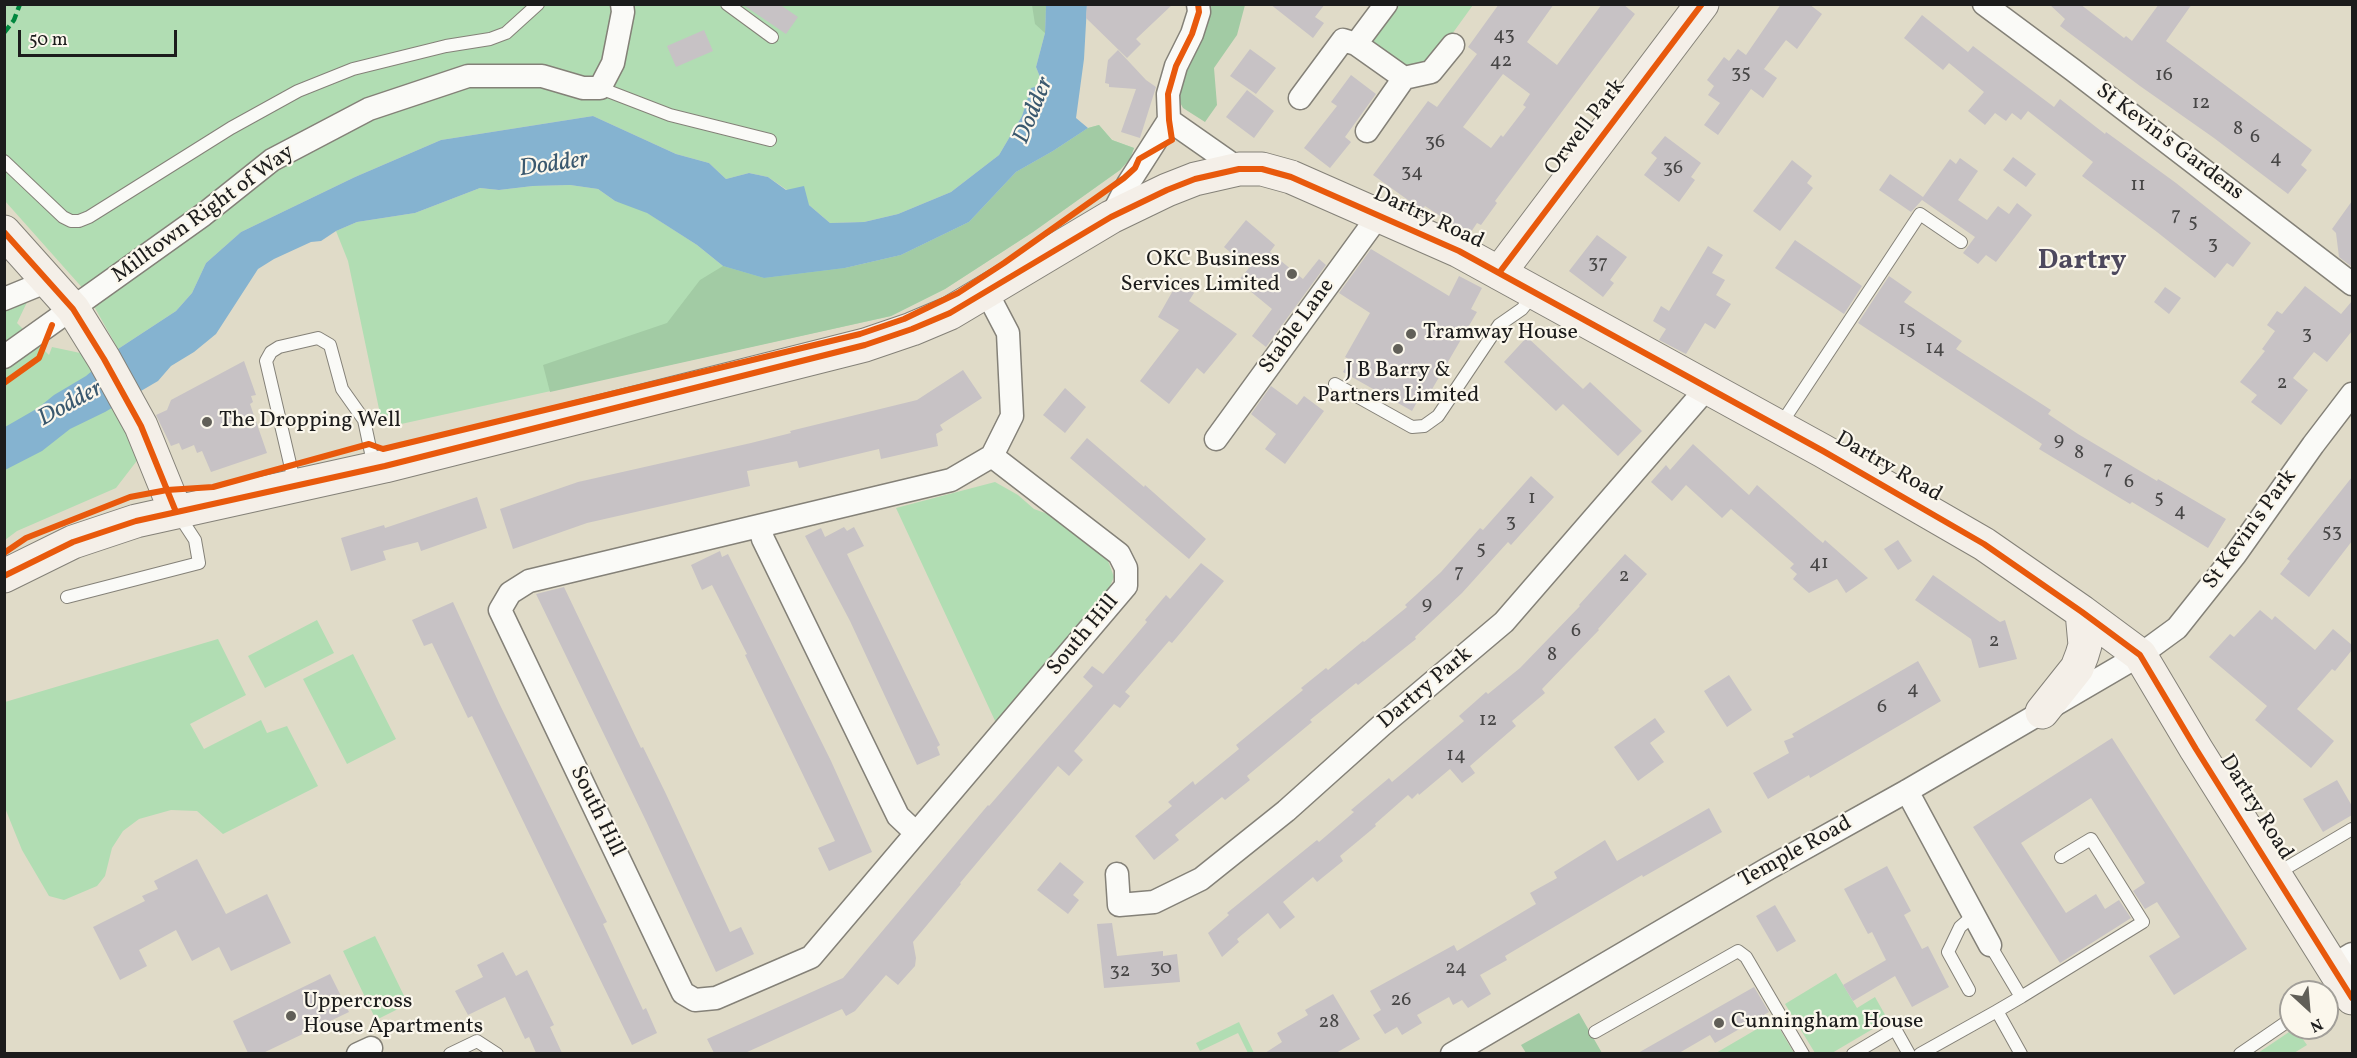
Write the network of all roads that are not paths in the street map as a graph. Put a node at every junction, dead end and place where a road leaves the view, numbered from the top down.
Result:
1 (538, 4) edge
2 (622, 4) edge
3 (727, 4) edge
4 (1198, 4) edge
5 (1386, 4) edge
6 (1702, 4) edge
7 (1984, 4) edge
8 (772, 37) dead end
9 (1356, 44) junction
10 (1453, 45) dead end
11 (1404, 78) junction
12 (600, 88) junction
13 (1300, 98) dead end
14 (1168, 120) junction
15 (1367, 131) dead end
16 (770, 140) dead end
17 (4, 161) edge
18 (1239, 168) junction
19 (1379, 215) junction
20 (1111, 218) junction
21 (4, 232) edge
22 (1961, 242) dead end
23 (1499, 273) junction
24 (48, 281) junction
25 (2352, 284) edge
26 (986, 291) junction
27 (1535, 293) junction
28 (4, 299) edge
29 (73, 309) junction
30 (4, 357) edge
31 (1335, 384) dead end
32 (1707, 388) junction
33 (2352, 394) edge
34 (1778, 428) junction
35 (1216, 439) dead end
36 (992, 456) junction
37 (374, 468) junction
38 (296, 486) junction
39 (176, 512) junction
40 (760, 526) junction
41 (4, 576) edge
42 (67, 597) dead end
43 (2082, 612) junction
44 (2140, 655) junction
45 (2042, 712) junction
46 (1907, 791) junction
47 (2352, 829) edge
48 (916, 833) junction
49 (2061, 857) dead end
50 (1117, 874) dead end
51 (2276, 875) junction
52 (1974, 915) junction
53 (1990, 945) joint
54 (2343, 978) edge
55 (1969, 990) dead end
56 (2021, 998) junction
57 (1997, 1011) junction
58 (2279, 1027) edge
59 (1595, 1032) dead end
60 (450, 1053) edge
61 (498, 1053) edge
62 (1452, 1053) edge
63 (1803, 1053) edge
64 (1853, 1053) edge
65 (1909, 1053) edge
66 (1920, 1053) edge
67 (2021, 1053) edge
68 (2240, 1053) edge

1 - 17 lane
2 - 12 street
3 - 8 lane
4 - 14 street
5 - 9 street
6 - 23 main road, Orwell Park
7 - 25 street, St Kevin's Gardens
9 - 11 street
9 - 13 street
10 - 11 street
11 - 15 street
12 - 16 lane
12 - 29 street, Milltown Right of Way
14 - 18 street
14 - 20 street
18 - 19 main road, Dartry Road
18 - 20 main road
19 - 23 main road, Dartry Road
19 - 35 street, Stable Lane
20 - 26 main road
21 - 24 main road
22 - 34 lane
23 - 27 main road, Dartry Road
24 - 28 street
24 - 29 main road
26 - 36 street
26 - 37 main road
27 - 31 lane
27 - 32 main road, Dartry Road
29 - 30 street, Milltown Right of Way
29 - 39 main road
32 - 34 main road, Dartry Road
32 - 50 street, Dartry Park
33 - 44 street, St Kevin's Park
34 - 43 main road, Dartry Road
36 - 40 street, South Hill
36 - 48 street, South Hill
37 - 38 main road
37 - 38 lane
38 - 39 main road
39 - 41 main road
39 - 42 lane
40 - 48 street
40 - 48 street, South Hill
43 - 44 main road, Dartry Road
43 - 45 main road
44 - 45 street, Temple Road
44 - 51 main road, Dartry Road
45 - 46 street, Temple Road
46 - 52 street
46 - 62 street, Temple Road
47 - 51 lane
49 - 56 lane
51 - 54 main road, Dartry Road
52 - 53 street
52 - 55 lane
53 - 56 lane
56 - 57 lane
57 - 66 lane
57 - 67 lane
58 - 68 lane
59 - 63 lane
60 - 61 lane
64 - 65 lane

